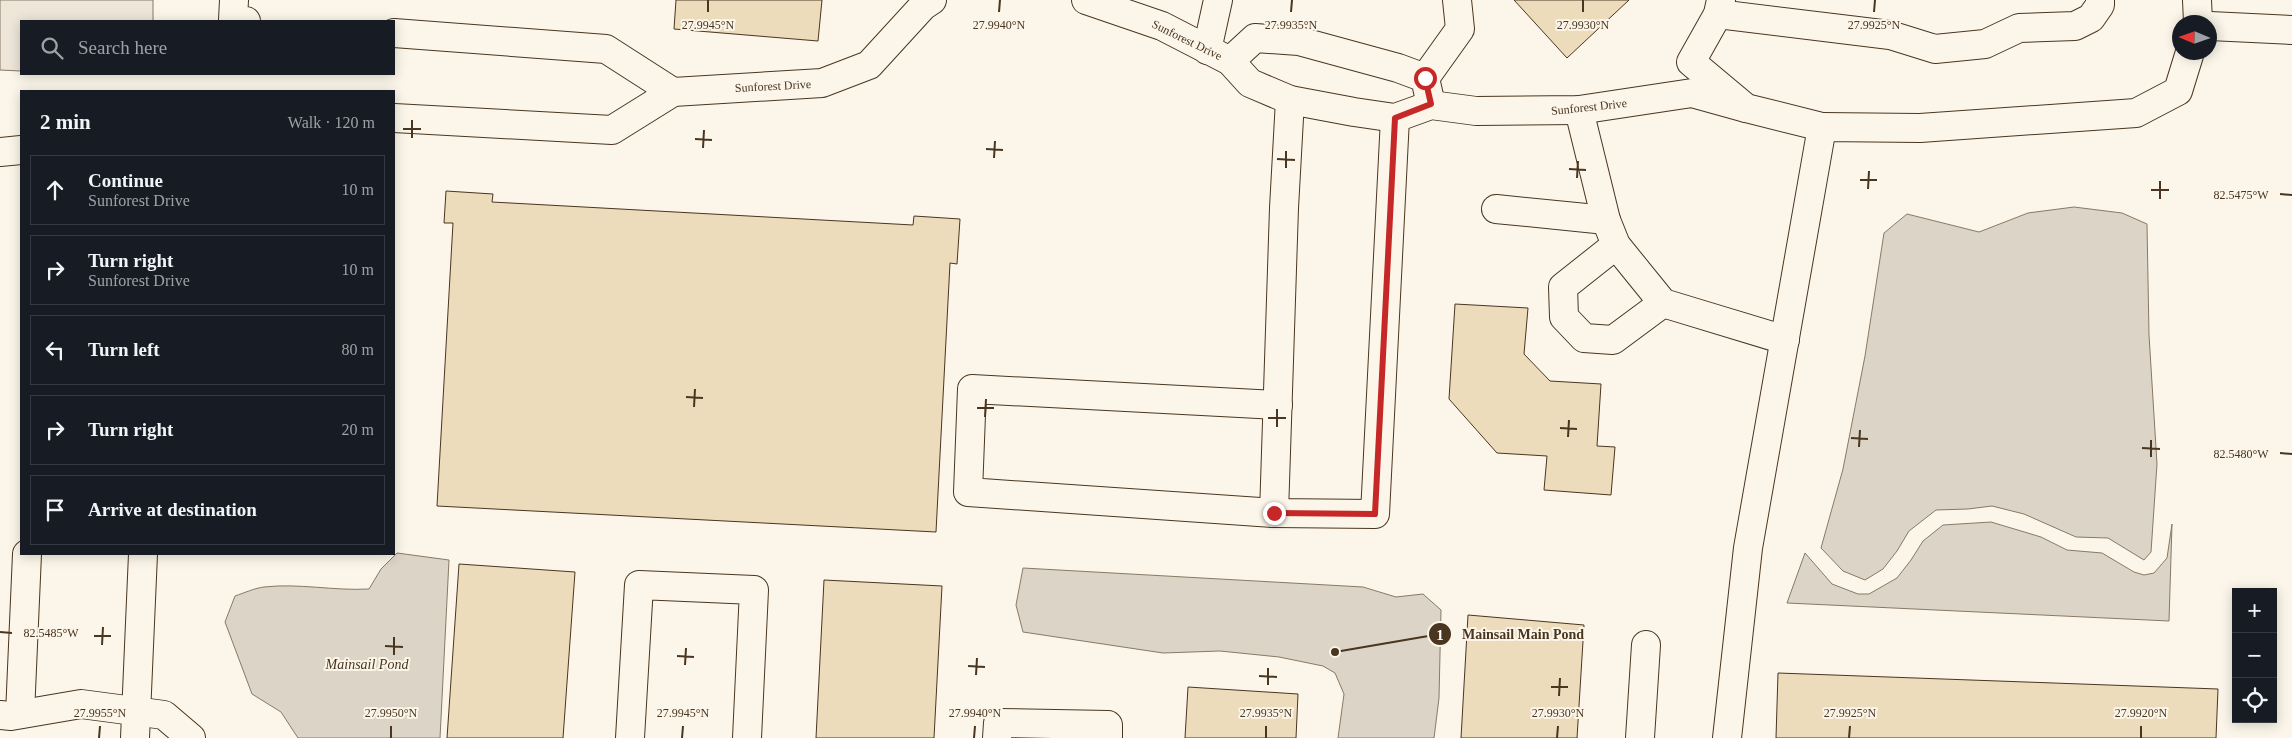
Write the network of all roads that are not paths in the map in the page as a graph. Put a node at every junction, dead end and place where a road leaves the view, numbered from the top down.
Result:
1 (234, 0) edge
2 (932, 0) edge
3 (1086, 0) edge
4 (1218, 0) edge
5 (1457, 0) edge
6 (2100, 0) edge
7 (2197, 0) edge
8 (1719, 7) edge
9 (2198, 15) edge
10 (233, 20) edge
11 (2217, 26) edge
12 (2292, 30) edge
13 (395, 33) edge
14 (1218, 56) junction
15 (2188, 60) edge
16 (1425, 78) junction
17 (673, 92) junction
18 (1290, 100) junction
19 (1431, 104) junction
20 (1746, 108) junction
21 (1579, 110) junction
22 (395, 118) edge
23 (1395, 118) junction
24 (1822, 126) junction
25 (20, 150) edge
26 (0, 152) edge
27 (1496, 209) dead end
28 (1606, 220) junction
29 (1616, 245) junction
30 (1662, 303) junction
31 (1785, 340) junction
32 (1278, 405) junction
33 (1274, 513) junction
34 (28, 555) edge
35 (143, 555) edge
36 (1646, 645) dead end
37 (136, 711) junction
38 (10, 715) edge
39 (135, 738) edge
40 (192, 738) edge
41 (630, 738) edge
42 (747, 738) edge
43 (997, 738) edge
44 (1108, 738) edge
45 (1640, 738) edge
46 (1727, 738) edge

1 - 10 lane
2 - 17 lane, Sunforest Drive
3 - 14 lane, Sunforest Drive
4 - 14 lane
5 - 16 lane
6 - 8 lane
7 - 9 lane
8 - 20 lane
11 - 12 lane
13 - 17 lane
14 - 16 lane, Sunforest Drive
14 - 18 lane, Sunforest Drive
15 - 24 lane, Sunforest Drive
16 - 19 lane
17 - 22 lane
18 - 23 lane, Sunforest Drive
18 - 32 lane
19 - 21 lane, Sunforest Drive
19 - 23 lane, Sunforest Drive
20 - 21 lane, Sunforest Drive
20 - 24 lane, Sunforest Drive
21 - 28 lane
23 - 33 lane
24 - 31 lane
25 - 26 lane
27 - 28 lane
28 - 29 lane
29 - 30 lane
29 - 30 lane
30 - 31 lane
31 - 46 lane
32 - 33 lane
32 - 33 lane
34 - 38 lane
35 - 37 lane
36 - 45 lane
37 - 38 lane
37 - 39 lane
37 - 40 lane
41 - 42 lane
43 - 44 lane

